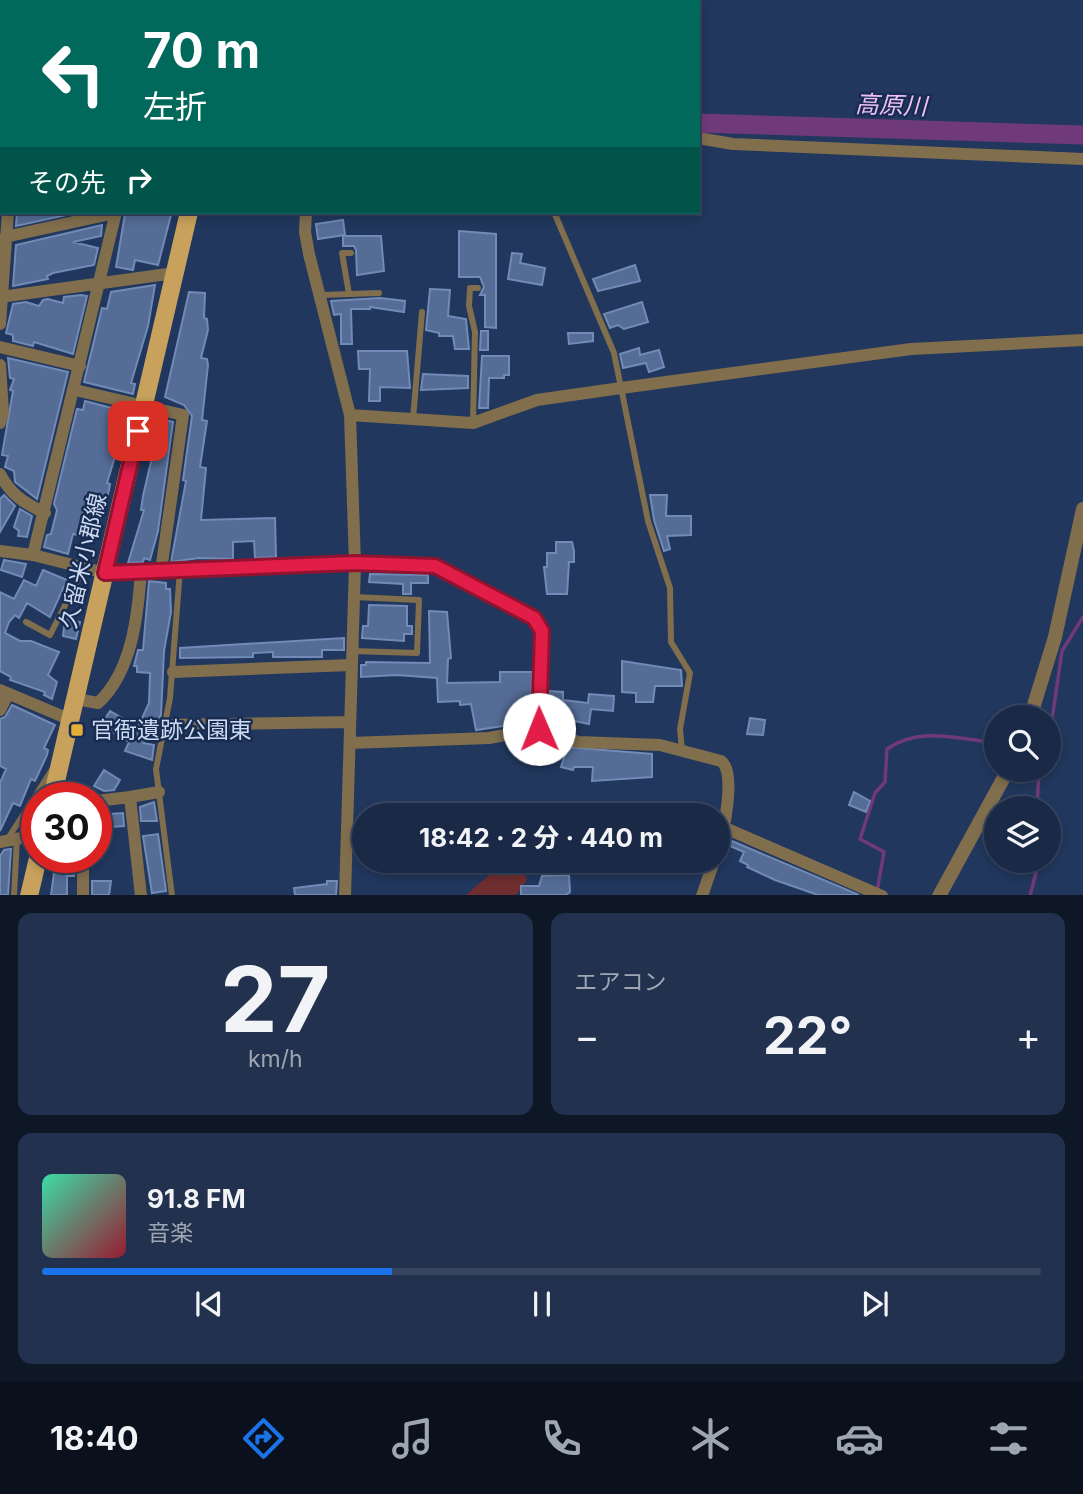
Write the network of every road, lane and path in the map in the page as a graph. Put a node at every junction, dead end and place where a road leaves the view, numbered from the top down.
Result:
1 (700, 138) edge
2 (1083, 159) edge
3 (98, 214) edge
4 (116, 214) edge
5 (189, 214) edge
6 (306, 214) edge
7 (555, 214) edge
8 (5, 224) edge
9 (351, 253) dead end
10 (175, 272) junction
11 (100, 282) junction
12 (478, 288) dead end
13 (379, 293) dead end
14 (349, 294) junction
15 (321, 295) junction
16 (1, 297) edge
17 (422, 312) dead end
18 (0, 324) edge
19 (1083, 340) edge
20 (0, 347) edge
21 (0, 365) edge
22 (80, 366) junction
23 (621, 388) junction
24 (75, 390) junction
25 (144, 407) junction
26 (350, 415) junction
27 (413, 420) junction
28 (0, 423) edge
29 (473, 423) junction
30 (0, 474) edge
31 (1083, 509) edge
32 (45, 513) junction
33 (0, 551) edge
34 (33, 555) junction
35 (355, 563) junction
36 (84, 568) junction
37 (180, 570) junction
38 (141, 571) junction
39 (161, 571) junction
40 (105, 573) junction
41 (354, 597) junction
42 (26, 622) dead end
43 (352, 651) junction
44 (351, 664) junction
45 (173, 672) junction
46 (4, 692) edge
47 (76, 699) junction
48 (1034, 705) edge
49 (0, 710) edge
50 (71, 720) junction
51 (350, 722) junction
52 (164, 725) junction
53 (539, 729) junction
54 (350, 743) junction
55 (682, 750) junction
56 (62, 754) junction
57 (56, 782) edge
58 (1001, 782) edge
59 (159, 792) junction
60 (130, 797) junction
61 (112, 799) edge
62 (725, 803) edge
63 (730, 830) edge
64 (8, 840) edge
65 (34, 873) edge
66 (83, 873) edge
67 (710, 873) edge
68 (14, 895) edge
69 (29, 895) edge
70 (83, 895) edge
71 (141, 895) edge
72 (172, 895) edge
73 (345, 895) edge
74 (702, 895) edge
75 (881, 895) edge
76 (939, 895) edge

1 - 2 street
3 - 8 street
4 - 11 street
5 - 10 main road, 久留米小郡線
6 - 15 street
7 - 23 lane
8 - 16 street
9 - 14 lane
10 - 11 street
10 - 25 main road, 久留米小郡線
11 - 16 street
11 - 22 street
12 - 29 lane
13 - 14 lane
14 - 15 lane
15 - 26 street
16 - 18 street
17 - 27 lane
19 - 23 street
20 - 22 street
21 - 28 street
22 - 24 street
23 - 29 street
23 - 55 lane
24 - 25 street
24 - 32 street
25 - 39 street
25 - 40 main road, 久留米小郡線
26 - 27 street
26 - 35 street
27 - 29 street
30 - 32 street
31 - 48 street
32 - 34 street
33 - 34 street
34 - 36 street
35 - 37 street
35 - 41 street
35 - 53 street
36 - 40 street
36 - 42 lane
37 - 39 street
37 - 45 lane
38 - 39 street
38 - 40 street
38 - 47 street
40 - 47 main road, 久留米小郡線
41 - 43 street
41 - 43 lane
43 - 44 street
44 - 45 street
44 - 51 street
45 - 52 lane
46 - 49 street
46 - 50 street
47 - 50 main road, 久留米小郡線
50 - 56 main road, 久留米小郡線
51 - 52 street
51 - 54 street
52 - 59 lane
53 - 54 street
53 - 55 street
54 - 73 street
55 - 62 street
56 - 57 main road, 久留米小郡線
56 - 64 lane
58 - 76 street
59 - 60 street
59 - 72 lane
60 - 61 street
60 - 71 street
63 - 75 street
64 - 68 lane
65 - 69 main road
66 - 70 street
67 - 74 street

